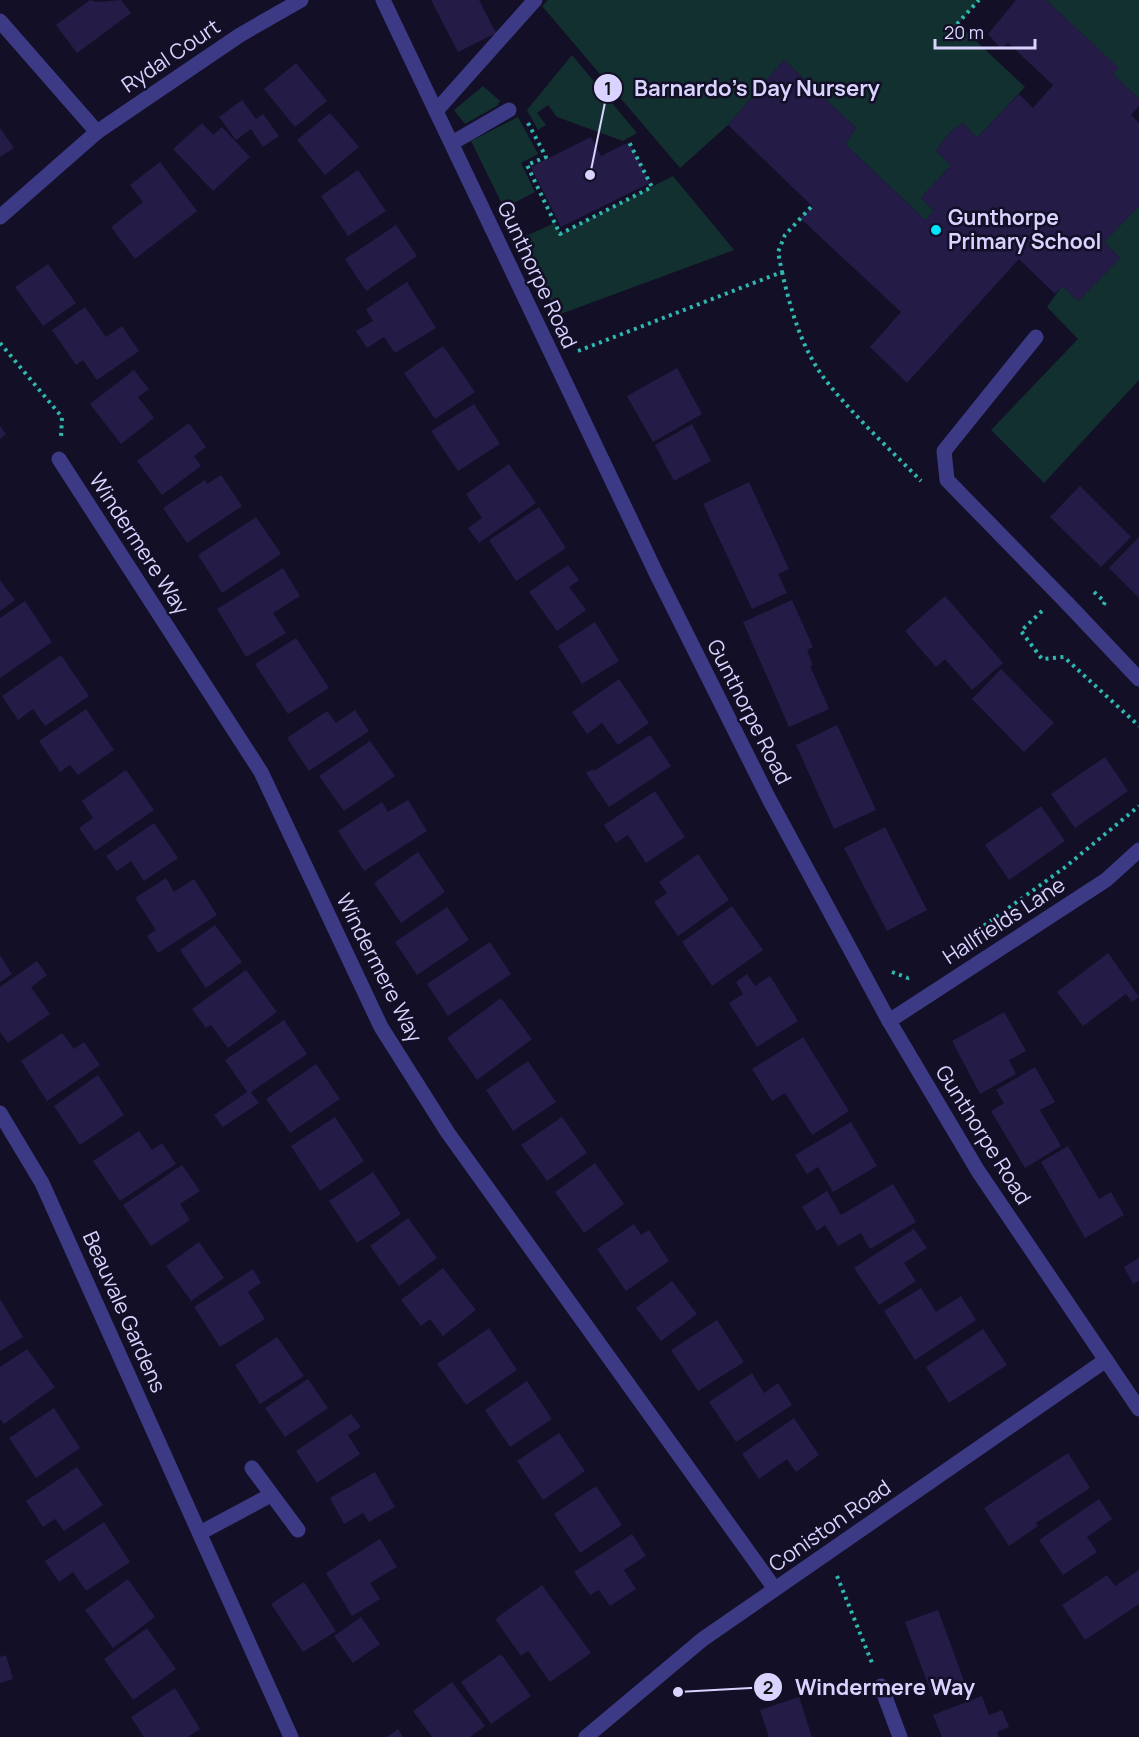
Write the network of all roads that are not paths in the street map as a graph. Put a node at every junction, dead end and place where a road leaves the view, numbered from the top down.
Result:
1 (301, 0) edge
2 (383, 0) edge
3 (535, 0) edge
4 (0, 21) edge
5 (436, 111) junction
6 (517, 112) road end
7 (97, 132) junction
8 (452, 143) junction
9 (0, 217) edge
10 (1036, 337) dead end
11 (59, 459) road end
12 (1139, 679) edge
13 (1139, 850) edge
14 (889, 1021) junction
15 (0, 1113) edge
16 (1106, 1360) junction
17 (1139, 1409) edge
18 (252, 1468) dead end
19 (271, 1495) junction
20 (298, 1530) dead end
21 (200, 1533) junction
22 (775, 1589) junction
23 (881, 1686) road end
24 (291, 1737) edge
25 (586, 1737) edge
26 (900, 1737) edge

1 - 7 street, Rydal Court
2 - 5 street, Gunthorpe Road
3 - 5 street
4 - 7 street
5 - 8 street, Gunthorpe Road
6 - 8 street
7 - 9 street, Rydal Court
8 - 14 street, Gunthorpe Road
10 - 12 street
11 - 22 street, Windermere Way
13 - 14 street, Hallfields Lane
14 - 16 street, Gunthorpe Road
15 - 21 street, Beauvale Gardens
16 - 17 street, Gunthorpe Road
16 - 22 street, Coniston Road
18 - 19 street
19 - 20 street
19 - 21 street
21 - 24 street, Beauvale Gardens
22 - 25 street, Coniston Road
23 - 26 street

